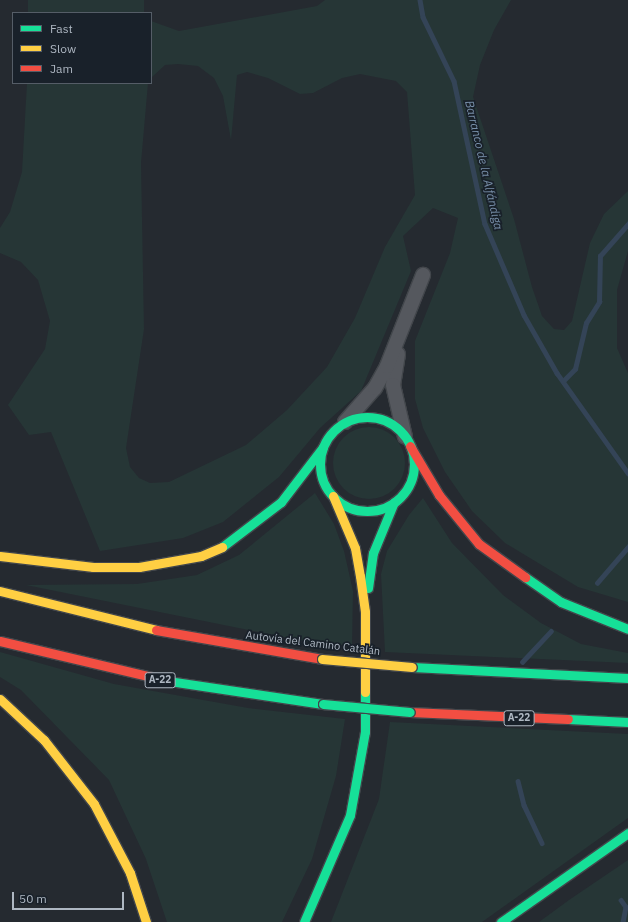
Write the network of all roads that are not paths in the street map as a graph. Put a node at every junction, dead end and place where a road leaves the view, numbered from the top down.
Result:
1 (423, 275) dead end
2 (408, 313) junction
3 (345, 422) junction
4 (408, 441) junction
5 (323, 447) junction
6 (333, 496) junction
7 (394, 502) junction
8 (0, 556) edge
9 (0, 591) edge
10 (365, 612) junction
11 (628, 629) edge
12 (0, 642) edge
13 (628, 678) edge
14 (0, 699) edge
15 (628, 722) edge
16 (628, 833) edge
17 (146, 922) edge
18 (304, 922) edge
19 (500, 922) edge

1 - 2 street
2 - 3 street
2 - 4 street
3 - 4 main road
3 - 5 main road
4 - 7 main road
4 - 11 main road
5 - 6 main road
5 - 8 main road
6 - 7 main road
6 - 10 main road
7 - 10 main road
9 - 13 main road, Autovía del Camino Catalán, bridge
10 - 18 main road
12 - 15 main road, A-22, bridge
14 - 17 main road
16 - 19 main road

